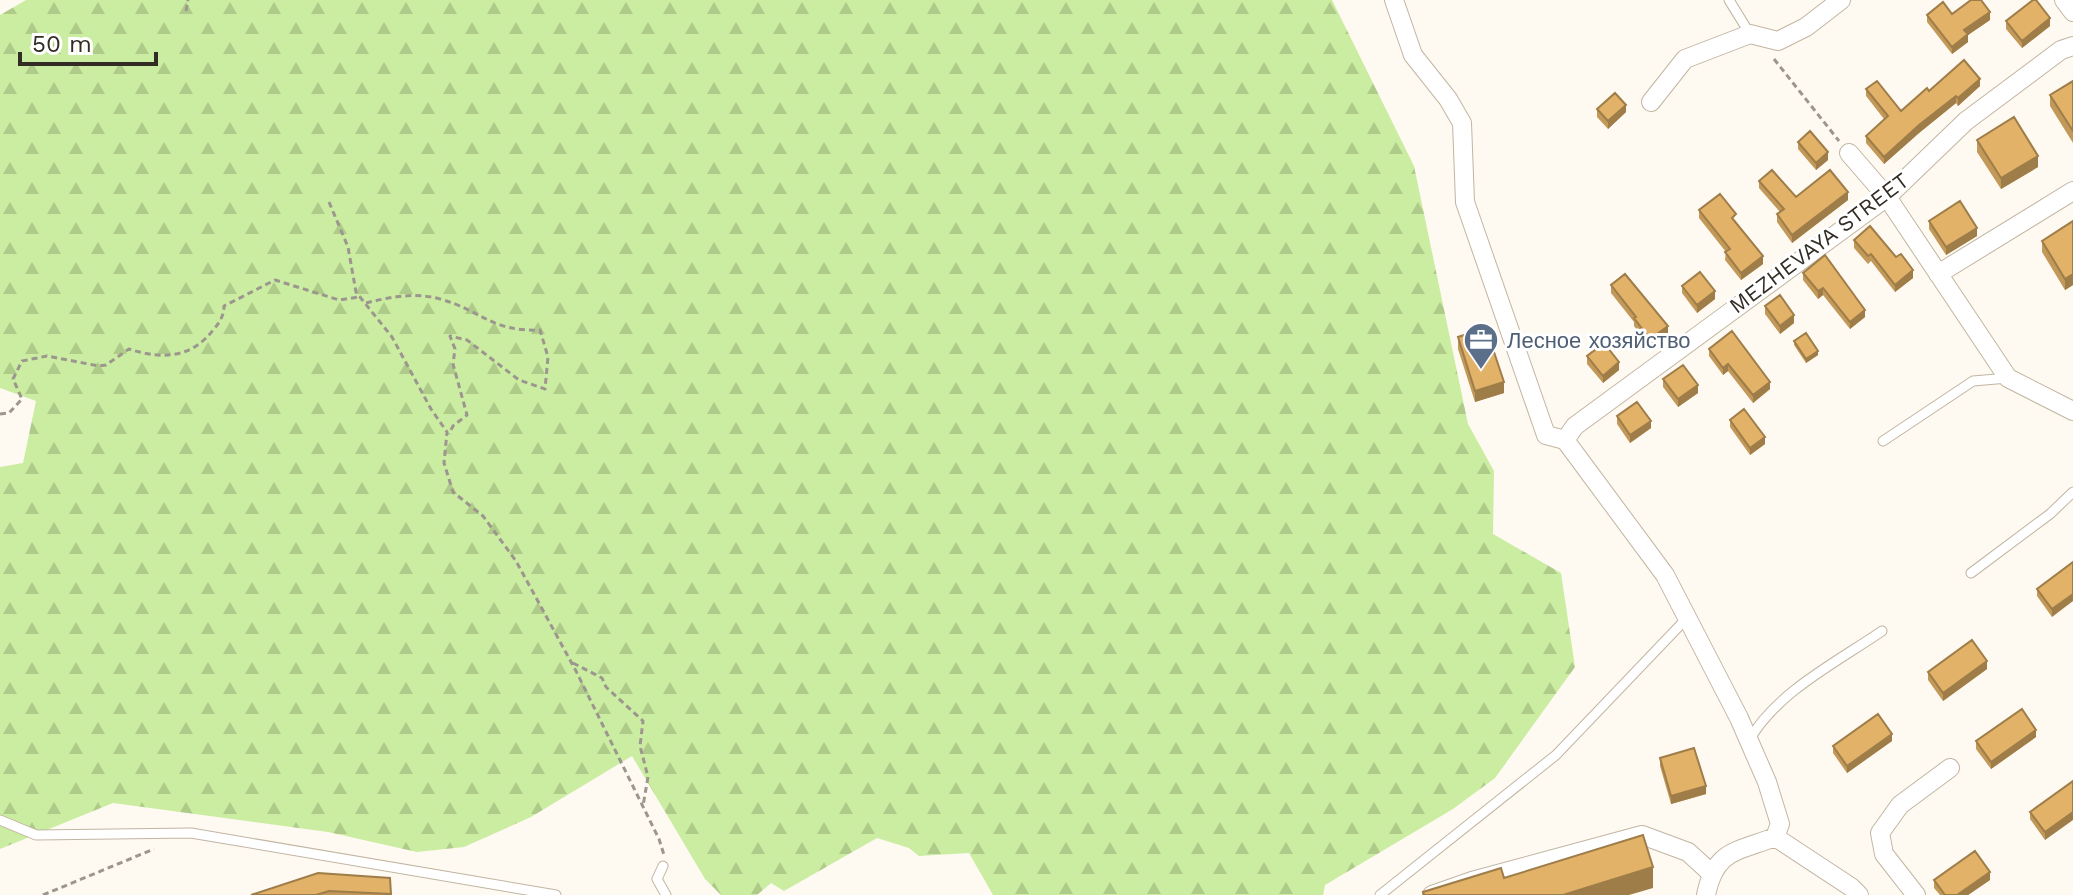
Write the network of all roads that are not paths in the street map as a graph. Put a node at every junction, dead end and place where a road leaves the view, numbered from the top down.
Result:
1 (1394, 0) edge
2 (1729, 0) edge
3 (1841, 0) edge
4 (2064, 0) edge
5 (2073, 12) edge
6 (1750, 34) junction
7 (2073, 46) edge
8 (1651, 102) dead end
9 (1849, 153) road end
10 (2073, 191) edge
11 (1887, 197) junction
12 (1938, 274) junction
13 (2008, 378) junction
14 (2073, 411) edge
15 (1565, 440) junction
16 (1883, 441) dead end
17 (2073, 492) edge
18 (1971, 573) dead end
19 (1686, 619) junction
20 (1882, 631) dead end
21 (1749, 741) junction
22 (1950, 768) dead end
23 (0, 820) edge
24 (1775, 837) junction
25 (663, 866) road end
26 (1711, 873) junction
27 (556, 895) edge
28 (666, 895) edge
29 (1380, 895) edge
30 (1432, 895) edge
31 (1706, 895) edge
32 (1859, 895) edge
33 (1916, 895) edge

1 - 15 street
2 - 6 lane
3 - 6 street
4 - 5 street
6 - 8 street
7 - 11 street, MEZHEVAYA STREET
9 - 11 street
10 - 12 street
11 - 12 street
11 - 15 street, MEZHEVAYA STREET
12 - 13 street
13 - 14 street
13 - 16 lane
15 - 19 street
17 - 18 lane
19 - 21 street
19 - 29 lane
20 - 21 lane
21 - 24 street
22 - 33 street
23 - 27 lane
24 - 26 street
24 - 32 street
25 - 28 lane
26 - 30 street
26 - 31 street

